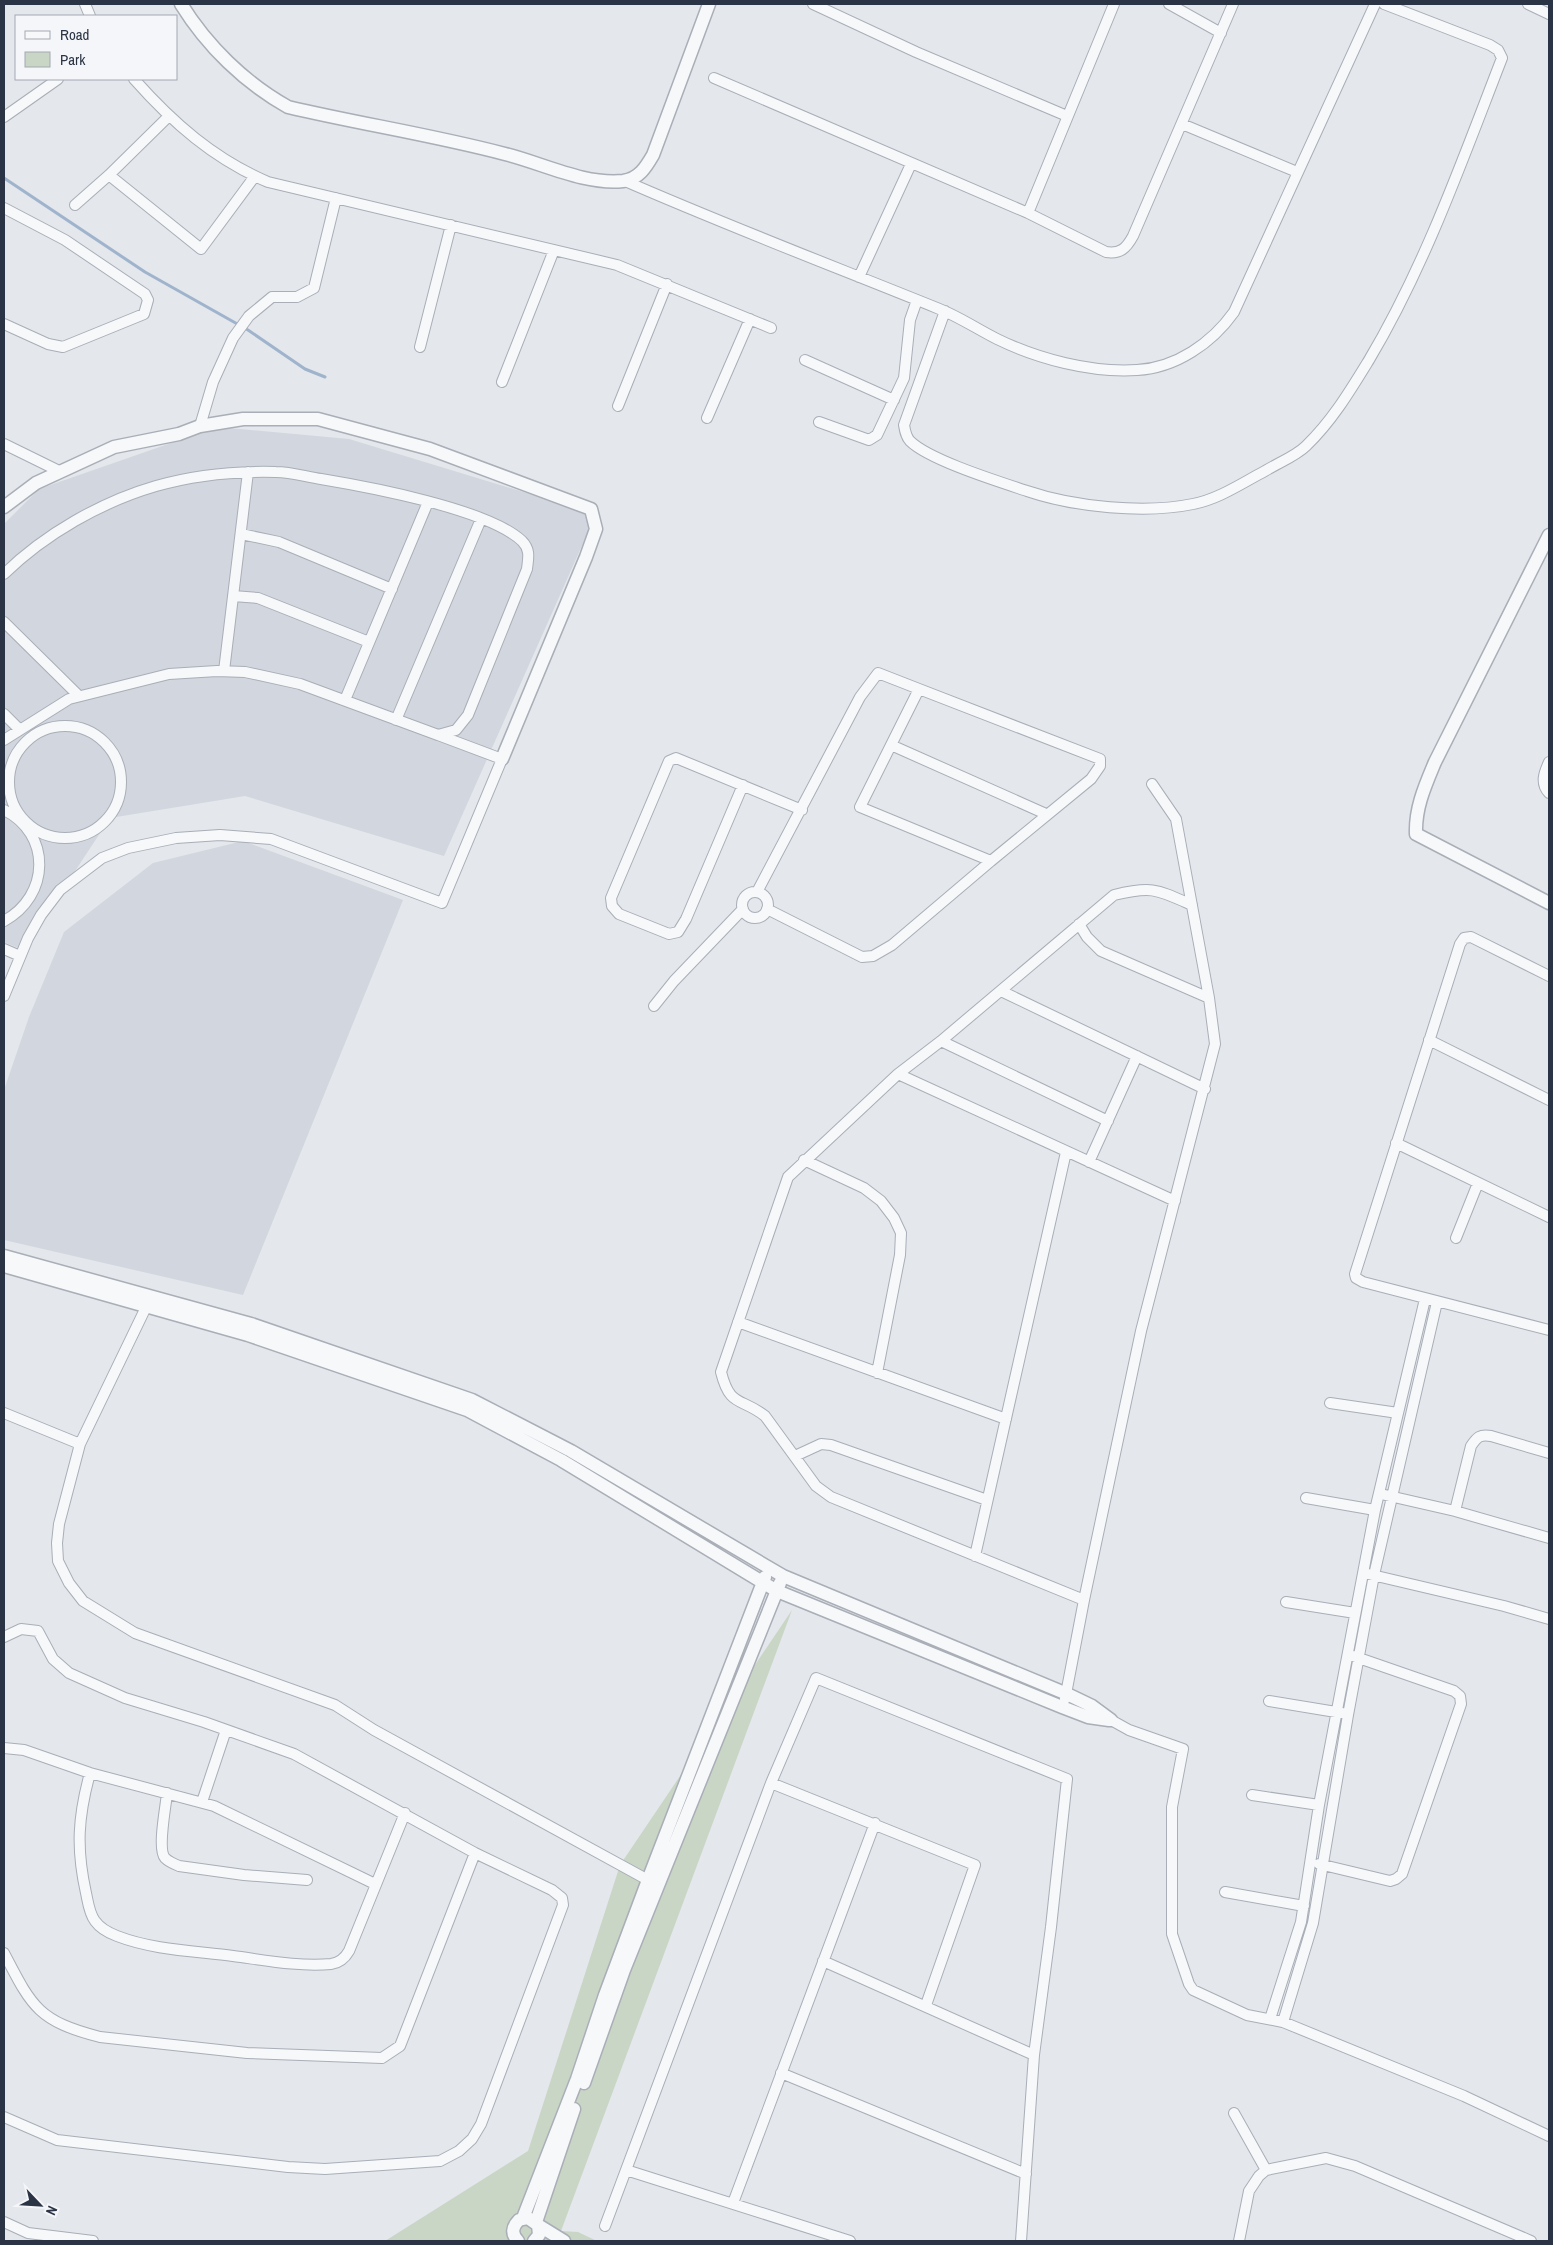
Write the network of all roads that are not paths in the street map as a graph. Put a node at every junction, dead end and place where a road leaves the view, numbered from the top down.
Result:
1 (181, 4) edge
2 (709, 4) edge
3 (813, 4) edge
4 (1114, 4) edge
5 (1168, 4) edge
6 (1233, 4) edge
7 (1376, 4) edge
8 (1384, 4) edge
9 (1528, 4) edge
10 (1549, 14) edge
11 (1221, 33) junction
12 (714, 78) dead end
13 (57, 80) edge
14 (135, 80) edge
15 (168, 116) junction
16 (1067, 116) junction
17 (4, 117) edge
18 (1182, 124) junction
19 (911, 164) junction
20 (1297, 172) junction
21 (109, 175) junction
22 (255, 176) junction
23 (625, 181) junction
24 (336, 198) junction
25 (74, 205) dead end
26 (4, 208) edge
27 (1028, 213) junction
28 (451, 225) junction
29 (554, 250) junction
30 (859, 277) junction
31 (667, 284) junction
32 (917, 300) junction
33 (945, 311) junction
34 (750, 319) junction
35 (4, 324) edge
36 (771, 328) dead end
37 (420, 347) dead end
38 (805, 360) dead end
39 (502, 382) dead end
40 (894, 400) junction
41 (618, 406) dead end
42 (707, 418) dead end
43 (819, 422) dead end
44 (200, 426) junction
45 (4, 444) edge
46 (59, 471) junction
47 (248, 472) junction
48 (428, 502) junction
49 (4, 507) edge
50 (481, 519) junction
51 (240, 534) junction
52 (1549, 535) edge
53 (4, 574) edge
54 (392, 589) junction
55 (233, 596) junction
56 (4, 622) edge
57 (369, 642) junction
58 (224, 671) junction
59 (919, 689) junction
60 (79, 696) junction
61 (345, 700) junction
62 (4, 714) edge
63 (396, 720) junction
64 (20, 729) junction
65 (438, 735) junction
66 (4, 740) edge
67 (891, 745) junction
68 (16, 754) junction
69 (502, 759) junction
70 (1549, 762) edge
71 (4, 765) edge
72 (1152, 784) dead end
73 (743, 785) junction
74 (4, 792) edge
75 (1549, 793) edge
76 (11, 800) junction
77 (4, 810) edge
78 (802, 810) junction
79 (1046, 814) junction
80 (990, 861) junction
81 (758, 892) junction
82 (1549, 903) edge
83 (1192, 905) junction
84 (743, 909) junction
85 (767, 909) junction
86 (4, 921) edge
87 (1079, 924) junction
88 (4, 949) edge
89 (20, 956) junction
90 (1549, 976) edge
91 (1001, 991) junction
92 (4, 996) edge
93 (1209, 998) junction
94 (654, 1006) dead end
95 (1429, 1040) junction
96 (942, 1041) junction
97 (1137, 1056) junction
98 (898, 1074) junction
99 (1205, 1089) junction
100 (1549, 1100) edge
101 (1108, 1121) junction
102 (1396, 1143) junction
103 (1066, 1152) junction
104 (804, 1160) junction
105 (1089, 1162) junction
106 (1478, 1183) junction
107 (1175, 1201) junction
108 (1549, 1218) edge
109 (1456, 1238) dead end
110 (4, 1256) edge
111 (4, 1266) edge
112 (1425, 1298) junction
113 (149, 1301) junction
114 (1437, 1302) junction
115 (738, 1322) junction
116 (1549, 1330) edge
117 (877, 1373) junction
118 (1330, 1403) dead end
119 (4, 1413) edge
120 (1398, 1413) junction
121 (1006, 1419) junction
122 (80, 1444) junction
123 (1549, 1453) edge
124 (795, 1456) junction
125 (1379, 1493) junction
126 (1390, 1496) junction
127 (1306, 1498) dead end
128 (987, 1500) junction
129 (1375, 1510) junction
130 (1455, 1511) junction
131 (1549, 1538) edge
132 (975, 1556) junction
133 (769, 1568) junction
134 (1369, 1574) junction
135 (783, 1576) junction
136 (763, 1583) junction
137 (777, 1591) junction
138 (1084, 1600) junction
139 (1286, 1602) dead end
140 (1355, 1613) junction
141 (1549, 1619) edge
142 (4, 1637) edge
143 (1347, 1654) junction
144 (1358, 1658) junction
145 (1067, 1694) junction
146 (1269, 1701) dead end
147 (1062, 1707) junction
148 (1336, 1712) junction
149 (1348, 1715) junction
150 (1111, 1720) junction
151 (226, 1730) junction
152 (4, 1748) edge
153 (90, 1773) junction
154 (772, 1783) junction
155 (167, 1792) junction
156 (1252, 1795) dead end
157 (202, 1802) junction
158 (1319, 1805) junction
159 (405, 1813) junction
160 (875, 1823) junction
161 (475, 1853) junction
162 (1312, 1863) junction
163 (1323, 1865) junction
164 (307, 1880) dead end
165 (648, 1880) junction
166 (375, 1884) junction
167 (1225, 1892) dead end
168 (1304, 1906) junction
169 (4, 1953) edge
170 (824, 1961) junction
171 (926, 2005) junction
172 (1270, 2019) junction
173 (1284, 2022) junction
174 (1034, 2055) junction
175 (782, 2073) junction
176 (1234, 2113) dead end
177 (4, 2117) edge
178 (1549, 2136) edge
179 (626, 2170) junction
180 (1266, 2170) junction
181 (1026, 2174) junction
182 (733, 2204) junction
183 (523, 2218) junction
184 (4, 2222) edge
185 (537, 2224) junction
186 (605, 2226) dead end
187 (93, 2241) edge
188 (518, 2241) edge
189 (534, 2241) edge
190 (564, 2241) edge
191 (850, 2241) edge
192 (1021, 2241) edge
193 (1239, 2241) edge
194 (1531, 2241) edge

1 - 23 street
2 - 23 street
3 - 16 street
4 - 16 street
5 - 11 street
6 - 11 street
7 - 20 street
8 - 33 street
9 - 10 street
11 - 18 street
12 - 19 street
13 - 17 street
14 - 15 street
15 - 21 street
15 - 22 street
16 - 27 street
18 - 20 street
18 - 27 street
19 - 27 street
19 - 30 street
20 - 33 street
21 - 22 street
21 - 25 street
22 - 24 street
23 - 30 street
24 - 28 street
24 - 44 street
26 - 35 street
28 - 29 street
28 - 37 street
29 - 31 street
29 - 39 street
30 - 32 street
31 - 34 street
31 - 41 street
32 - 33 street
32 - 40 street
34 - 36 street
34 - 42 street
38 - 40 street
40 - 43 street
44 - 46 street
44 - 69 street
45 - 46 street
46 - 49 street
47 - 48 street
47 - 51 street
47 - 53 street
48 - 50 street
48 - 54 street
50 - 63 street
50 - 65 street
51 - 54 street
51 - 55 street
52 - 82 street
54 - 57 street
55 - 57 street
55 - 58 street
56 - 60 street
57 - 61 street
58 - 60 street
58 - 61 street
59 - 67 street
59 - 78 street
59 - 79 street
60 - 64 street
61 - 63 street
62 - 64 street
63 - 65 street
64 - 66 street
65 - 69 street
67 - 79 street
67 - 80 street
68 - 71 street
68 - 76 street
68 - 76 street
69 - 89 street
70 - 75 street
72 - 83 street
73 - 73 street
73 - 78 street
74 - 76 street
77 - 86 street
78 - 81 street
79 - 80 street
80 - 85 street
81 - 84 street
81 - 85 street
83 - 87 street
83 - 93 street
84 - 85 street
84 - 94 street
87 - 91 street
87 - 93 street
88 - 89 street
89 - 92 street
90 - 95 street
91 - 96 street
91 - 97 street
93 - 99 street
95 - 100 street
95 - 102 street
96 - 98 street
96 - 101 street
97 - 99 street
97 - 101 street
98 - 103 street
98 - 104 street
99 - 107 street
101 - 105 street
102 - 106 street
102 - 112 street
103 - 105 street
103 - 121 street
104 - 115 street
104 - 117 street
105 - 107 street
106 - 108 street
106 - 109 street
107 - 138 street
110 - 113 street
111 - 113 street
112 - 114 street
112 - 120 street
113 - 122 street
113 - 133 street
113 - 136 street
114 - 116 street
114 - 126 street
115 - 117 street
115 - 124 street
117 - 121 street
118 - 120 street
119 - 122 street
120 - 125 street
121 - 128 street
122 - 165 street
123 - 130 street
124 - 128 street
124 - 132 street
125 - 126 street
125 - 129 street
126 - 130 street
126 - 134 street
127 - 129 street
128 - 132 street
129 - 134 street
130 - 131 street
132 - 138 street
133 - 135 street
133 - 136 street
134 - 140 street
134 - 141 street
134 - 144 street
135 - 137 street
135 - 145 street
136 - 137 street
136 - 165 street
137 - 147 street
137 - 185 street
138 - 145 street
139 - 140 street
140 - 143 street
142 - 151 street
143 - 144 street
143 - 148 street
144 - 149 street
144 - 163 street
145 - 147 street
145 - 150 street
146 - 148 street
147 - 150 street
148 - 149 street
148 - 158 street
149 - 163 street
150 - 172 street
151 - 157 street
151 - 159 street
152 - 153 street
153 - 155 street
153 - 166 street
154 - 160 street
154 - 174 street
154 - 179 street
155 - 157 street
155 - 164 street
156 - 158 street
157 - 166 street
158 - 162 street
159 - 161 street
159 - 166 street
160 - 170 street
160 - 171 street
161 - 169 street
161 - 177 street
162 - 163 street
162 - 168 street
163 - 173 street
165 - 183 street
167 - 168 street
168 - 172 street
170 - 171 street
170 - 175 street
171 - 174 street
172 - 173 street
173 - 178 street
174 - 181 street
175 - 181 street
175 - 182 street
176 - 180 street
179 - 182 street
179 - 186 street
180 - 193 street
180 - 194 street
181 - 192 street
182 - 191 street
183 - 185 street
183 - 188 street
184 - 187 street
185 - 189 street
185 - 190 street

